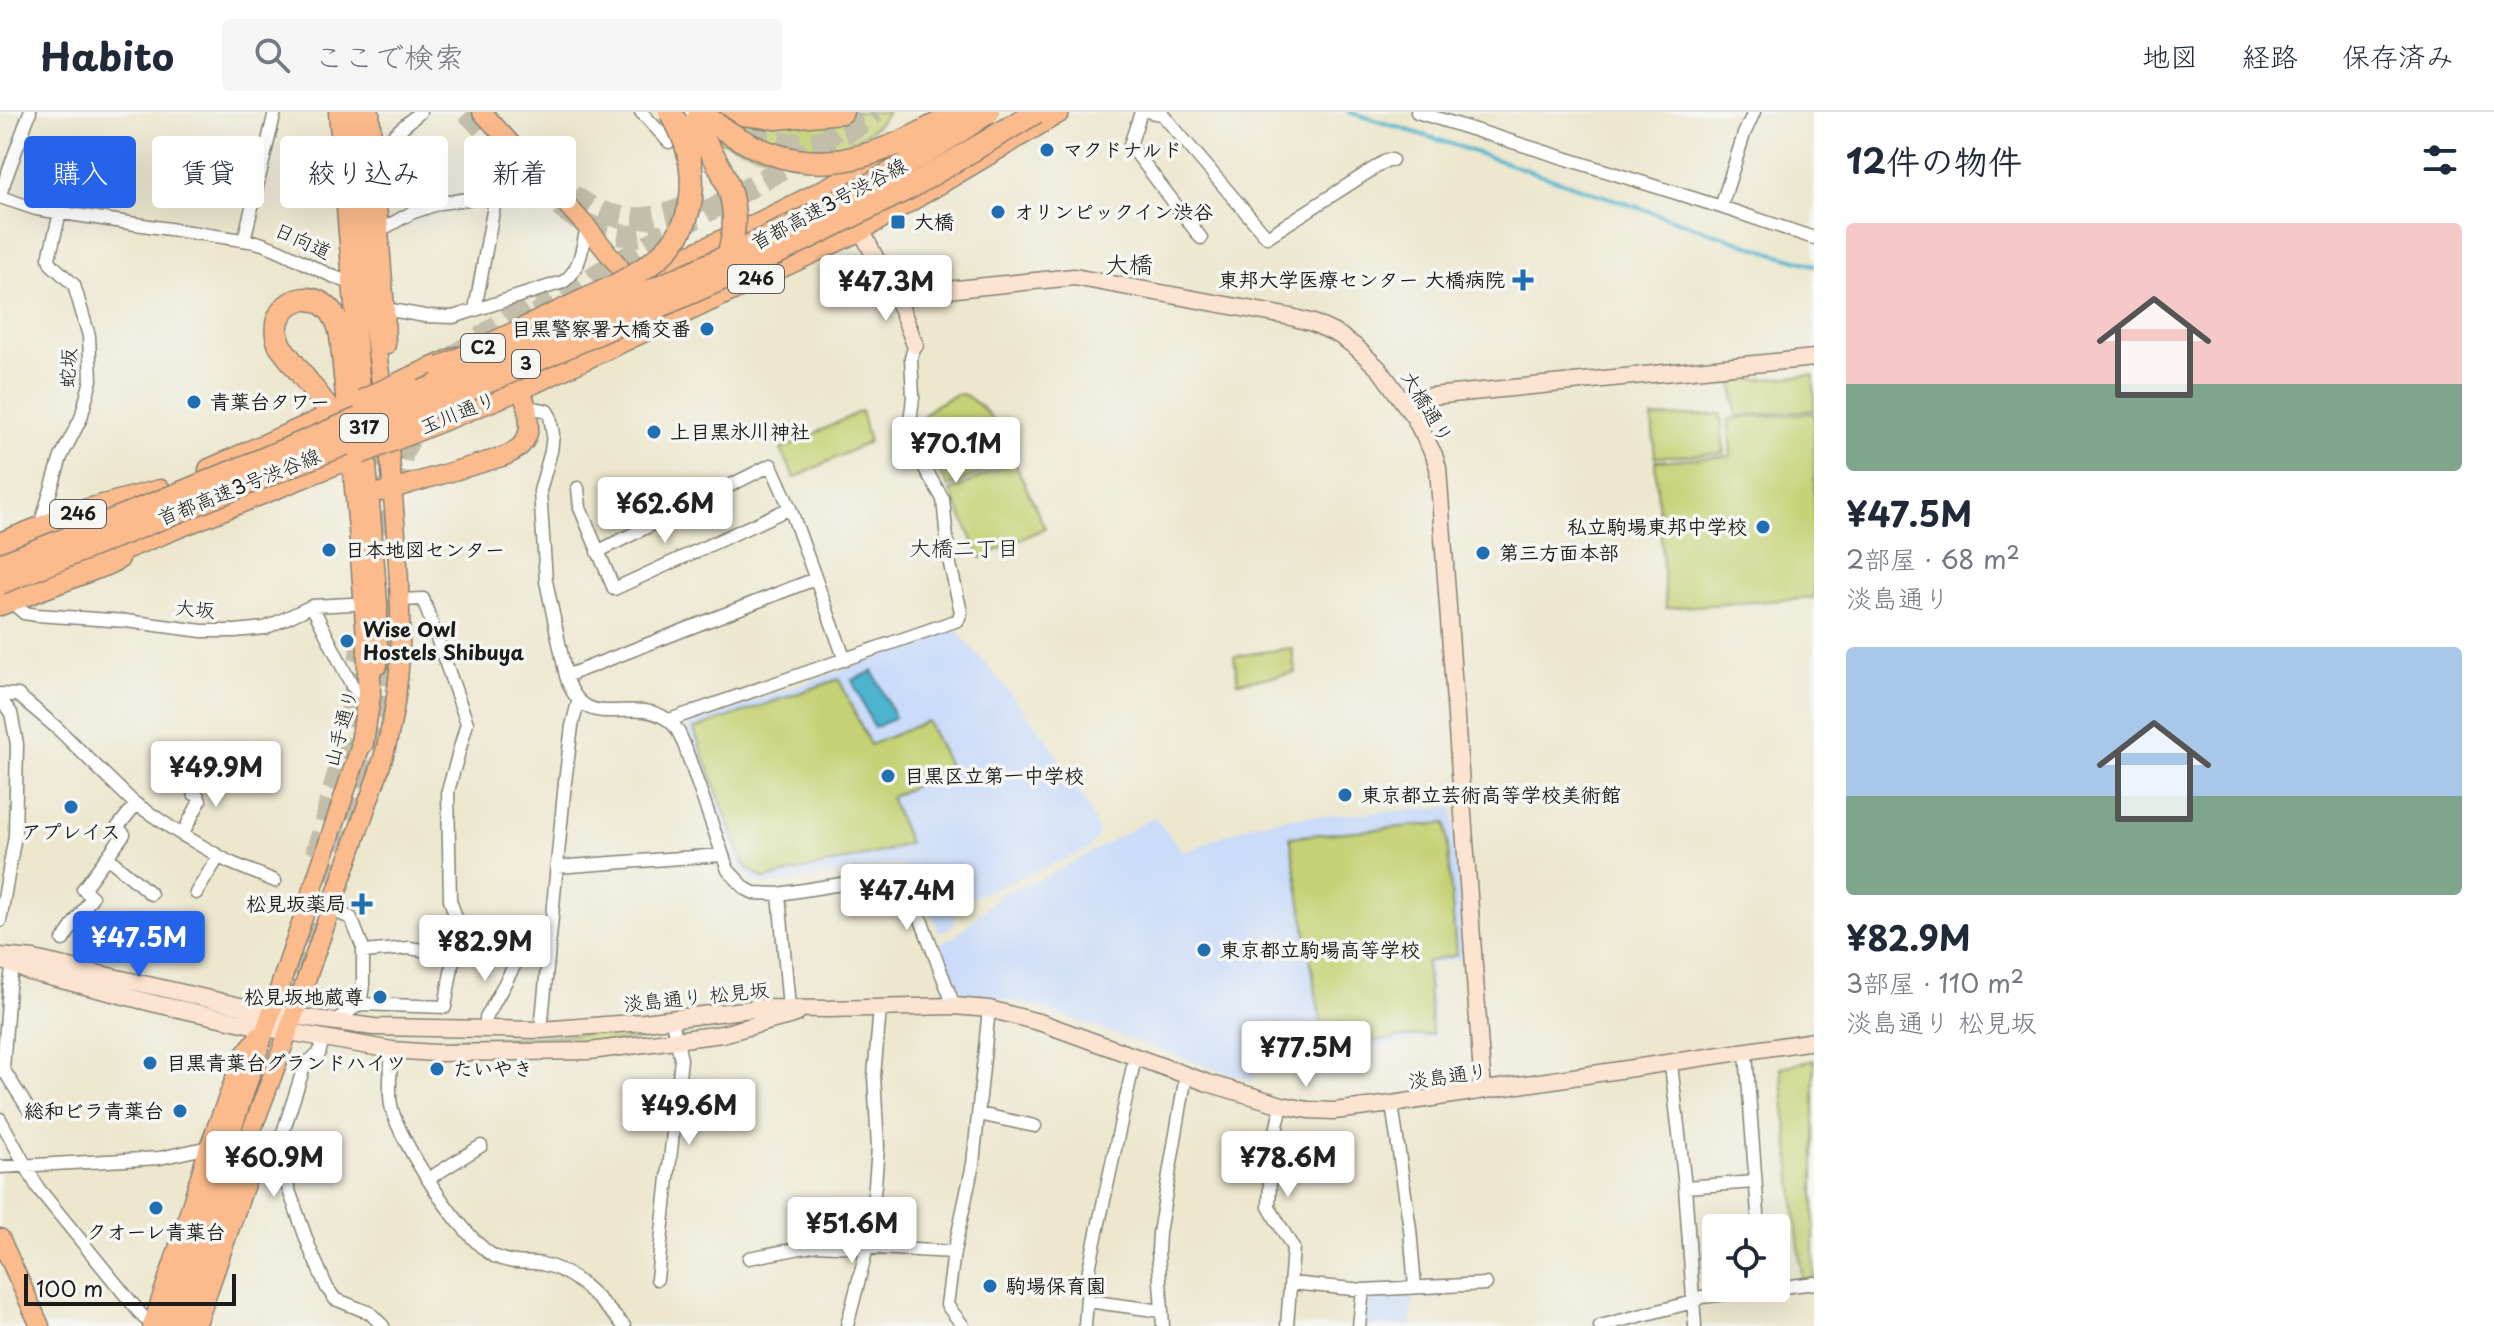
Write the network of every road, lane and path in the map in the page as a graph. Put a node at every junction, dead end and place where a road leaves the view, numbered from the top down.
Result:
1 (30, 112) edge
2 (275, 112) edge
3 (338, 112) edge
4 (355, 112) edge
5 (370, 112) edge
6 (420, 112) edge
7 (482, 112) edge
8 (641, 112) edge
9 (670, 112) edge
10 (684, 112) edge
11 (700, 112) edge
12 (723, 112) edge
13 (842, 112) edge
14 (958, 112) edge
15 (988, 112) edge
16 (1036, 112) edge
17 (1058, 112) edge
18 (1141, 112) edge
19 (1150, 112) edge
20 (1417, 112) edge
21 (1754, 112) edge
22 (372, 136) edge
23 (392, 136) edge
24 (669, 142) dead end
25 (1392, 160) dead end
26 (838, 185) junction
27 (0, 195) edge
28 (1721, 207) junction
29 (377, 208) edge
30 (60, 213) junction
31 (587, 227) junction
32 (861, 229) junction
33 (379, 231) junction
34 (1201, 238) dead end
35 (1814, 238) edge
36 (244, 240) junction
37 (352, 283) junction
38 (629, 284) junction
39 (892, 289) junction
40 (475, 310) junction
41 (379, 311) junction
42 (652, 328) junction
43 (915, 345) joint
44 (1814, 358) edge
45 (524, 397) junction
46 (1402, 399) junction
47 (333, 415) junction
48 (314, 436) junction
49 (578, 488) dead end
50 (392, 489) junction
51 (160, 491) junction
52 (370, 496) junction
53 (192, 506) junction
54 (790, 508) junction
55 (90, 518) dead end
56 (173, 528) junction
57 (39, 529) junction
58 (0, 544) edge
59 (597, 552) junction
60 (102, 557) dead end
61 (0, 565) edge
62 (815, 579) junction
63 (3, 595) edge
64 (401, 600) junction
65 (372, 603) junction
66 (312, 606) junction
67 (845, 660) junction
68 (566, 676) junction
69 (0, 696) edge
70 (369, 702) junction
71 (578, 702) junction
72 (669, 720) junction
73 (362, 743) junction
74 (194, 794) dead end
75 (136, 804) junction
76 (182, 835) junction
77 (722, 855) junction
78 (219, 856) junction
79 (107, 857) junction
80 (556, 867) junction
81 (275, 881) dead end
82 (196, 893) dead end
83 (151, 894) dead end
84 (779, 894) junction
85 (331, 910) junction
86 (0, 921) edge
87 (63, 940) dead end
88 (526, 944) dead end
89 (363, 952) junction
90 (456, 955) junction
91 (4, 960) edge
92 (360, 1004) junction
93 (954, 1006) junction
94 (789, 1008) junction
95 (813, 1009) junction
96 (880, 1009) junction
97 (989, 1009) junction
98 (671, 1018) junction
99 (268, 1020) junction
100 (333, 1022) junction
101 (290, 1024) junction
102 (486, 1030) junction
103 (541, 1030) junction
104 (323, 1038) junction
105 (676, 1040) junction
106 (1814, 1041) edge
107 (392, 1050) junction
108 (1746, 1052) junction
109 (1135, 1057) junction
110 (1671, 1064) junction
111 (276, 1066) junction
112 (1186, 1075) junction
113 (1483, 1090) junction
114 (1392, 1104) junction
115 (1282, 1105) junction
116 (31, 1113) dead end
117 (979, 1114) junction
118 (0, 1119) edge
119 (1035, 1126) dead end
120 (481, 1146) dead end
121 (209, 1147) junction
122 (26, 1166) junction
123 (0, 1167) edge
124 (428, 1179) junction
125 (1755, 1182) junction
126 (1685, 1187) junction
127 (1758, 1214) edge
128 (0, 1238) edge
129 (867, 1248) junction
130 (954, 1252) junction
131 (749, 1258) dead end
132 (657, 1279) dead end
133 (1291, 1283) junction
134 (1814, 1283) edge
135 (1486, 1284) dead end
136 (1790, 1286) edge
137 (1415, 1287) junction
138 (1363, 1290) junction
139 (1702, 1297) edge
140 (1087, 1301) junction
141 (1693, 1302) junction
142 (1162, 1311) junction
143 (1631, 1323) edge
144 (157, 1325) edge
145 (40, 1326) edge
146 (181, 1326) edge
147 (196, 1326) edge
148 (383, 1326) edge
149 (624, 1326) edge
150 (847, 1326) edge
151 (963, 1326) edge
152 (1085, 1326) edge
153 (1163, 1326) edge
154 (1287, 1326) edge
155 (1359, 1326) edge
156 (1600, 1326) edge
157 (1695, 1326) edge

1 - 27 street
2 - 36 street
3 - 37 main road, 山手通り / 317
4 - 41 main road, 317
5 - 22 main road
6 - 23 street
7 - 31 main road
8 - 24 street
9 - 48 highway, C2, bridge
10 - 53 highway, bridge
11 - 14 highway, bridge
12 - 13 highway
14 - 26 highway, 246
15 - 48 highway, 首都高速3号渋谷線 / 3, bridge
16 - 53 highway, 首都高速3号渋谷線 / 3, bridge
17 - 32 highway, 玉川通り / 246
18 - 34 street
19 - 25 street
20 - 28 street
21 - 28 street
26 - 32 main road
26 - 38 highway, 246
27 - 30 street, 日向道
28 - 35 street
29 - 33 main road
30 - 36 street, 日向道
30 - 57 street, 蛇坂
31 - 38 main road
31 - 40 street
32 - 39 main road
32 - 42 highway, 玉川通り / 246
33 - 40 street
33 - 41 main road
36 - 37 street, 日向道
37 - 52 main road, 山手通り / 317
38 - 42 main road
38 - 47 highway, 246, bridge
39 - 43 main road
39 - 46 main road, 大橋通り
40 - 41 street
41 - 50 main road, 317
42 - 45 highway, 玉川通り / 246
43 - 67 street
44 - 46 main road
45 - 50 main road
45 - 56 highway, 玉川通り / 246, bridge
45 - 68 street
46 - 113 main road, 大橋通り
47 - 51 highway, 246
47 - 65 highway
48 - 61 highway, 首都高速3号渋谷線 / 3, bridge
49 - 59 street
50 - 52 main road
50 - 64 main road, 317
51 - 55 highway, 246
51 - 57 highway, 246
52 - 65 main road, 山手通り / 317
53 - 63 highway, 首都高速3号渋谷線 / 3, bridge
54 - 59 street
54 - 59 street
54 - 62 street
56 - 60 highway, 玉川通り / 246
56 - 63 highway, 246
57 - 58 highway, 246
62 - 67 street
62 - 68 street
63 - 66 street, 大坂
64 - 85 main road, 317
64 - 90 street
65 - 66 street, 大坂
65 - 70 highway
65 - 73 main road, 山手通り / 317
66 - 70 street
67 - 72 street
68 - 71 street
69 - 75 street
69 - 86 street
70 - 73 highway
71 - 72 street
71 - 80 street
72 - 77 street
73 - 99 main road, 山手通り / 317
74 - 76 street
75 - 76 street
75 - 79 street
76 - 78 street
77 - 80 street
77 - 84 street
78 - 81 street
78 - 82 street
79 - 83 street
79 - 87 street
80 - 103 street
84 - 93 street
84 - 94 street
85 - 89 street
85 - 101 main road, 317
88 - 102 street
89 - 90 street
89 - 92 street
90 - 92 street
91 - 99 main road
91 - 116 street
92 - 100 street
93 - 96 main road, 淡島通り
93 - 97 main road, 淡島通り
94 - 95 main road, 淡島通り 松見坂
94 - 98 main road, 淡島通り 松見坂
95 - 96 main road, 淡島通り
95 - 105 main road, 淡島通り 松見坂
96 - 129 street
97 - 109 main road, 淡島通り
97 - 117 street
98 - 103 main road, 淡島通り 松見坂
98 - 105 street
99 - 101 main road
99 - 121 main road, 317
99 - 144 main road, 山手通り / 317
100 - 101 main road, 淡島通り 松見坂
100 - 102 main road, 淡島通り 松見坂
101 - 104 main road, 淡島通り 松見坂
101 - 111 main road, 317
102 - 103 main road, 淡島通り 松見坂
104 - 107 main road, 淡島通り 松見坂
104 - 148 street
105 - 107 main road, 淡島通り 松見坂
105 - 132 street
106 - 108 main road, 淡島通り
107 - 124 street
108 - 110 main road, 淡島通り
108 - 125 street
109 - 112 main road, 淡島通り
109 - 140 street
110 - 113 main road, 淡島通り
110 - 126 street
111 - 146 main road, 317
111 - 147 main road, 317
112 - 115 main road, 淡島通り
112 - 142 street
113 - 114 main road, 淡島通り
114 - 115 main road, 淡島通り
114 - 137 street
115 - 133 street
117 - 119 street
117 - 130 street
118 - 122 street
120 - 124 street
121 - 122 street
121 - 144 main road, 317
122 - 123 street
122 - 144 street
124 - 149 street
125 - 126 street
125 - 127 street
126 - 141 street
128 - 145 main road
129 - 130 street
129 - 131 street
129 - 150 street
130 - 151 street
133 - 138 street
133 - 154 street
134 - 136 street
135 - 137 street
137 - 138 street
138 - 155 street
139 - 141 street
140 - 142 street
140 - 152 street
141 - 143 street
141 - 157 street
142 - 153 street
143 - 156 street

